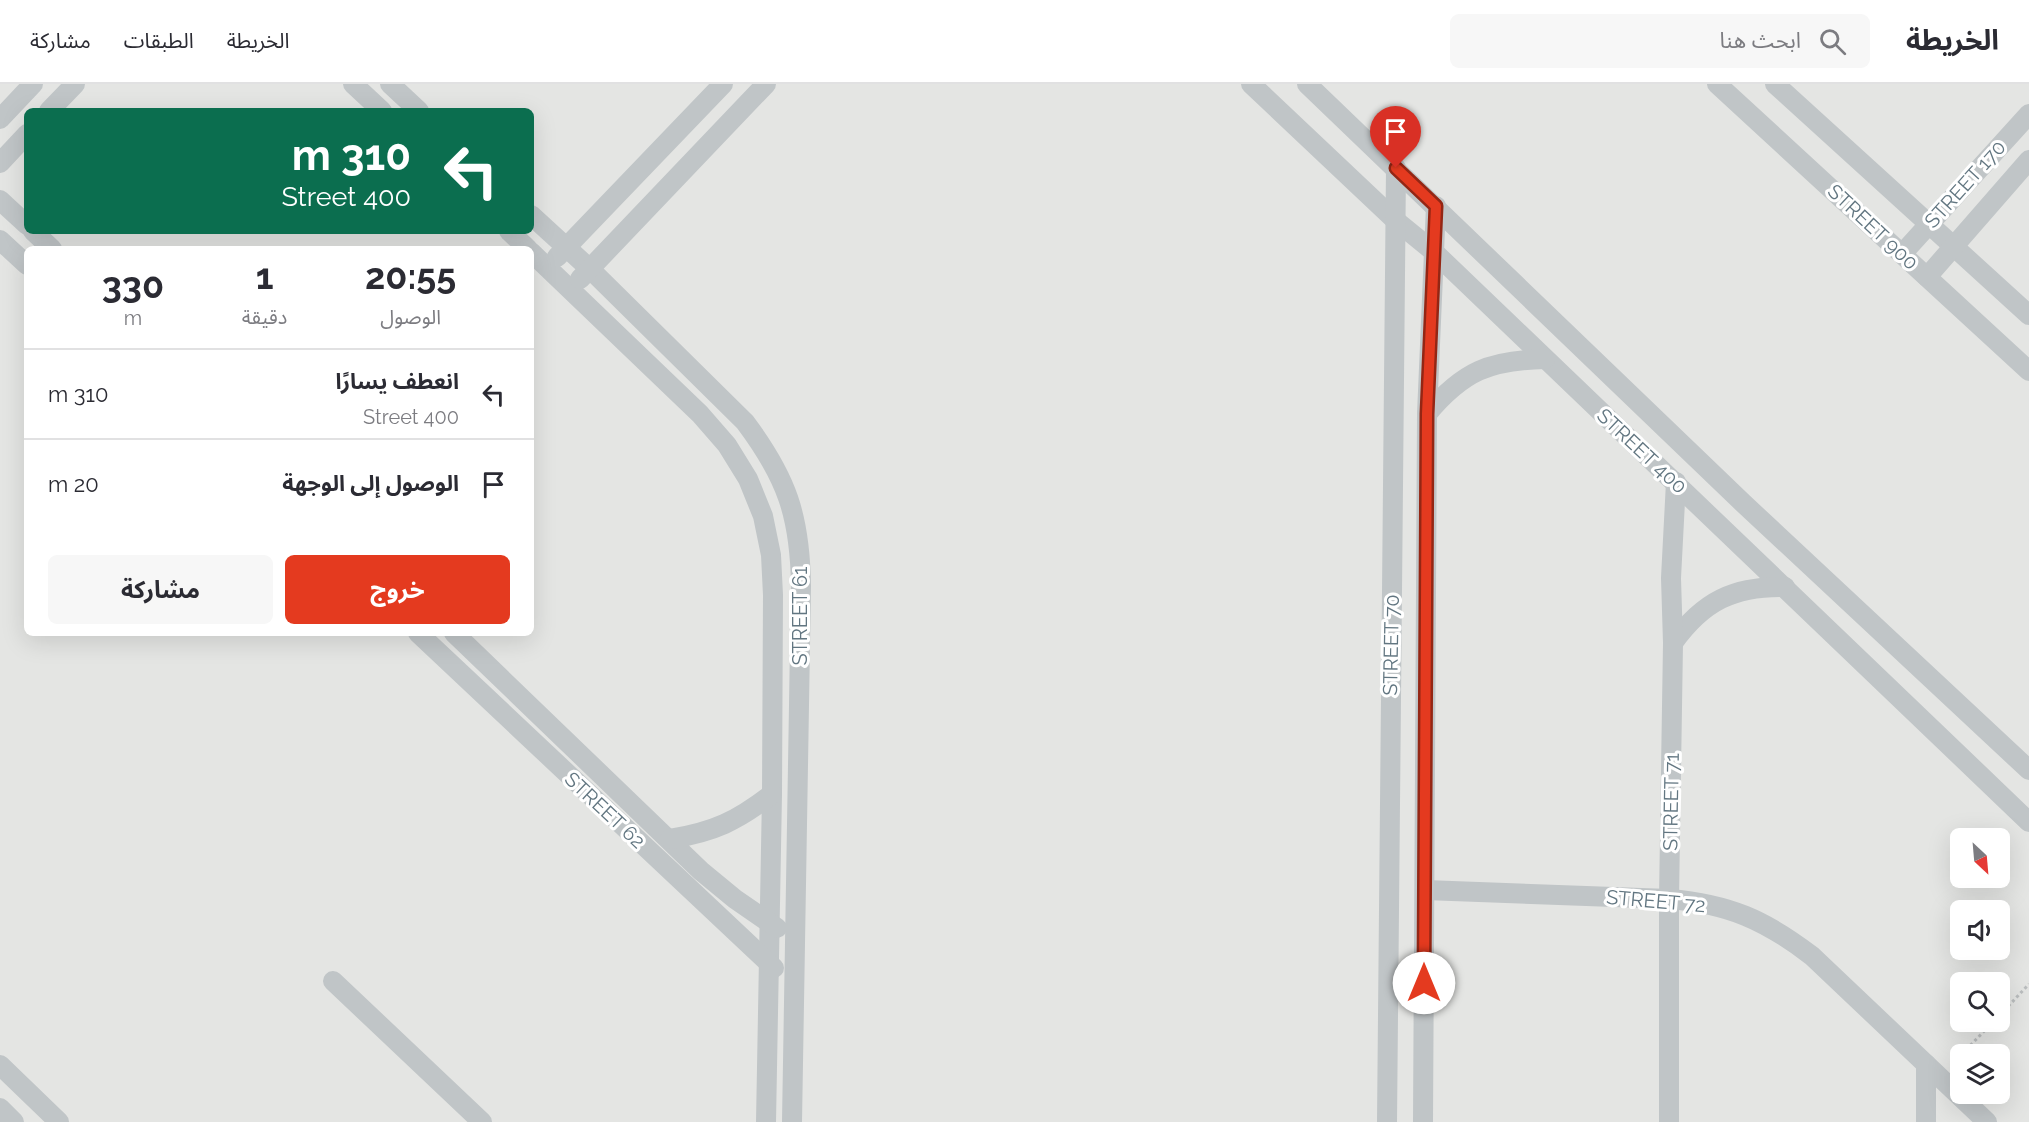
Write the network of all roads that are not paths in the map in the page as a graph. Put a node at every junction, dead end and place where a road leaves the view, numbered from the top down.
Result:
1 (33, 84) edge
2 (75, 84) edge
3 (353, 84) edge
4 (390, 84) edge
5 (723, 84) edge
6 (766, 84) edge
7 (1251, 84) edge
8 (1307, 84) edge
9 (1717, 84) edge
10 (1775, 84) edge
11 (707, 102) junction
12 (52, 108) edge
13 (379, 108) edge
14 (416, 108) edge
15 (2029, 114) edge
16 (0, 119) edge
17 (729, 122) junction
18 (24, 137) edge
19 (672, 138) junction
20 (694, 159) junction
21 (2029, 160) edge
22 (0, 163) edge
23 (1396, 168) junction
24 (0, 200) edge
25 (1436, 206) junction
26 (534, 218) edge
27 (1395, 220) junction
28 (24, 222) edge
29 (1929, 224) junction
30 (36, 234) edge
31 (511, 234) edge
32 (0, 240) edge
33 (49, 246) edge
34 (525, 246) edge
35 (1954, 246) junction
36 (566, 248) junction
37 (1432, 251) junction
38 (1902, 254) junction
39 (534, 255) edge
40 (24, 262) edge
41 (547, 268) junction
42 (590, 269) junction
43 (1927, 277) junction
44 (570, 290) junction
45 (2029, 315) edge
46 (1545, 359) junction
47 (2029, 370) edge
48 (1427, 414) junction
49 (1676, 482) junction
50 (1785, 587) junction
51 (421, 636) edge
52 (457, 636) edge
53 (773, 636) junction
54 (801, 636) junction
55 (1673, 643) junction
56 (773, 662) junction
57 (800, 662) junction
58 (2029, 770) edge
59 (772, 794) junction
60 (2029, 822) edge
61 (670, 839) junction
62 (1425, 890) junction
63 (1670, 898) junction
64 (770, 924) junction
65 (795, 938) junction
66 (769, 964) junction
67 (333, 981) dead end
68 (794, 984) junction
69 (1926, 1064) junction
70 (4, 1075) edge
71 (0, 1108) edge
72 (14, 1122) edge
73 (59, 1122) edge
74 (482, 1122) edge
75 (766, 1122) edge
76 (792, 1122) edge
77 (1387, 1122) edge
78 (1423, 1122) edge
79 (1669, 1122) edge
80 (1926, 1122) edge
81 (1987, 1122) edge

1 - 16 street
2 - 12 street
3 - 13 street
4 - 14 street
5 - 11 street
6 - 17 street
7 - 27 street, STREET 400
8 - 23 street, STREET 400
9 - 38 street, STREET 900
10 - 29 street, STREET 900
11 - 17 street
11 - 19 street
15 - 29 street, STREET 170
17 - 20 street
18 - 22 street
19 - 20 street
19 - 36 street
20 - 42 street
21 - 35 street, STREET 170
23 - 25 street, STREET 400
23 - 27 street, STREET 70
24 - 28 street
25 - 37 street, STREET 70
25 - 58 street, STREET 400
26 - 36 street, STREET 61
27 - 37 street, STREET 400
27 - 77 street, STREET 70
29 - 35 street, STREET 900
29 - 38 street, STREET 170
30 - 33 street
31 - 34 street
32 - 40 street
35 - 43 street, STREET 170
35 - 45 street, STREET 900
36 - 41 street
36 - 42 street, STREET 61
37 - 46 street, STREET 400
37 - 48 street, STREET 70
38 - 43 street, STREET 900
39 - 41 street, STREET 61
41 - 44 street, STREET 61
42 - 44 street
42 - 54 street, STREET 61
43 - 47 street, STREET 900
44 - 53 street, STREET 61
46 - 48 street
46 - 49 street, STREET 400
48 - 62 street, STREET 70
49 - 50 street, STREET 400
49 - 55 street, STREET 71
50 - 55 street
50 - 60 street, STREET 400
51 - 66 street, STREET 62
52 - 61 street, STREET 62
53 - 54 street
53 - 56 street, STREET 61
54 - 57 street, STREET 61
55 - 63 street, STREET 71
56 - 57 street
56 - 59 street, STREET 61
57 - 65 street, STREET 61
59 - 61 street
59 - 64 street, STREET 61
61 - 64 street, STREET 62
62 - 63 street, STREET 72
62 - 78 street, STREET 70
63 - 69 street, STREET 72
63 - 79 street, STREET 71
64 - 65 street, STREET 62
64 - 66 street, STREET 61
65 - 68 street, STREET 61
66 - 68 street, STREET 62
66 - 75 street, STREET 61
67 - 74 street
68 - 76 street, STREET 61
69 - 80 street
69 - 81 street, STREET 72
70 - 73 street
71 - 72 street

